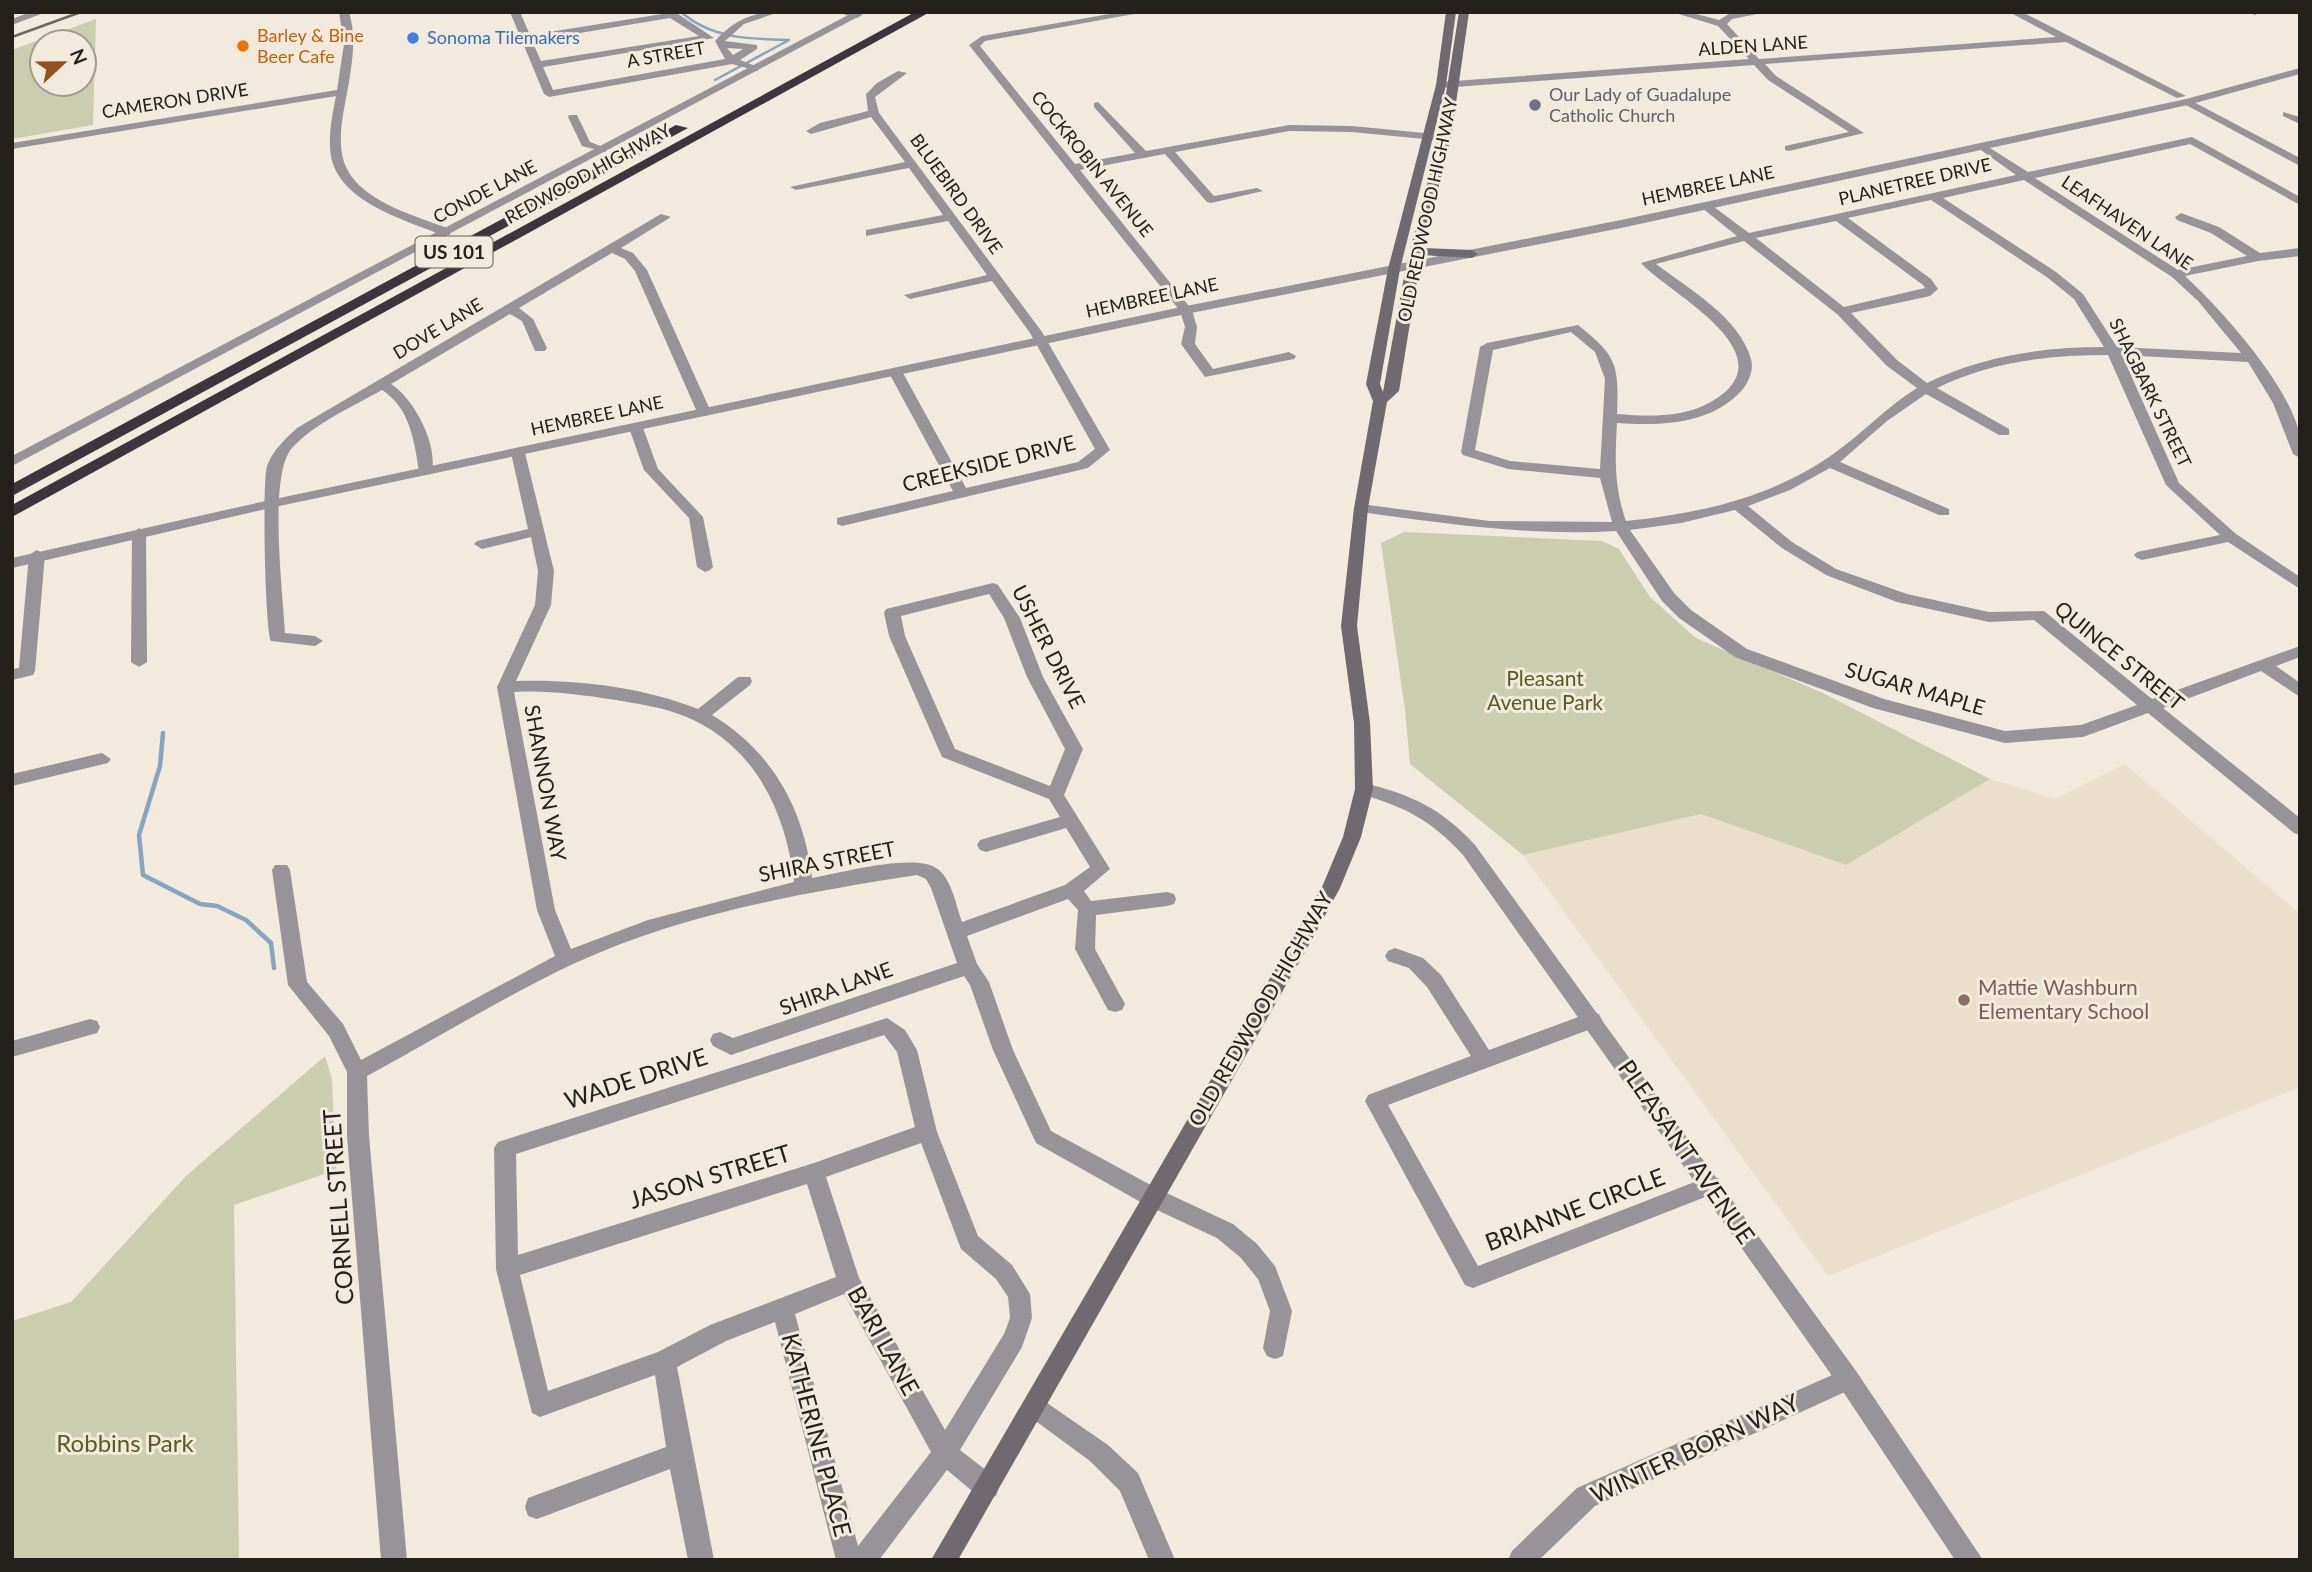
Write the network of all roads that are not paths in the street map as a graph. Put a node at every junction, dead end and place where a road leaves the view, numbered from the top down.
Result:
1 (41, 12) edge
2 (344, 12) edge
3 (774, 12) edge
4 (841, 12) edge
5 (895, 12) edge
6 (924, 12) edge
7 (1140, 12) edge
8 (1451, 12) edge
9 (1464, 12) edge
10 (1677, 12) edge
11 (1762, 12) edge
12 (2014, 12) edge
13 (518, 13) edge
14 (668, 14) edge
15 (859, 14) edge
16 (12, 22) edge
17 (1721, 24) junction
18 (705, 38) junction
19 (723, 38) junction
20 (525, 39) junction
21 (2066, 39) junction
22 (1759, 63) junction
23 (536, 65) junction
24 (742, 65) junction
25 (2300, 71) edge
26 (902, 73) dead end
27 (1448, 85) junction
28 (342, 92) junction
29 (2185, 99) junction
30 (1098, 105) dead end
31 (2300, 111) edge
32 (874, 113) junction
33 (573, 117) dead end
34 (2300, 121) edge
35 (811, 131) dead end
36 (1428, 136) junction
37 (1445, 138) junction
38 (12, 146) edge
39 (1982, 146) junction
40 (1789, 148) dead end
41 (602, 150) junction
42 (1168, 151) junction
43 (1143, 155) junction
44 (2300, 163) edge
45 (914, 164) junction
46 (1072, 168) junction
47 (2025, 176) junction
48 (796, 187) dead end
49 (1257, 191) dead end
50 (1933, 196) junction
51 (2300, 202) edge
52 (1706, 206) junction
53 (665, 217) dead end
54 (951, 217) junction
55 (1838, 217) junction
56 (2180, 217) dead end
57 (446, 232) junction
58 (870, 233) dead end
59 (1746, 238) junction
60 (611, 248) junction
61 (1416, 250) junction
62 (2300, 251) edge
63 (1472, 254) junction
64 (2258, 257) junction
65 (1412, 266) junction
66 (1394, 269) junction
67 (2176, 274) junction
68 (995, 277) junction
69 (910, 295) dead end
70 (509, 307) junction
71 (1186, 310) junction
72 (1842, 311) junction
73 (1042, 341) junction
74 (540, 348) dead end
75 (2113, 351) junction
76 (1289, 356) dead end
77 (2252, 358) junction
78 (896, 373) junction
79 (382, 384) junction
80 (1926, 388) junction
81 (1380, 401) junction
82 (704, 412) junction
83 (1610, 418) junction
84 (636, 428) junction
85 (2004, 432) dead end
86 (518, 453) junction
87 (2300, 454) edge
88 (12, 463) edge
89 (1830, 463) junction
90 (426, 471) junction
91 (1606, 474) junction
92 (12, 491) edge
93 (962, 493) junction
94 (270, 504) junction
95 (1737, 505) junction
96 (1361, 508) junction
97 (12, 512) edge
98 (1944, 512) dead end
99 (842, 521) dead end
100 (1621, 527) junction
101 (538, 531) junction
102 (139, 533) junction
103 (2231, 537) junction
104 (482, 544) dead end
105 (37, 555) junction
106 (2142, 555) dead end
107 (12, 563) edge
108 (705, 567) dead end
109 (2300, 584) edge
110 (315, 641) dead end
111 (2300, 651) edge
112 (139, 662) dead end
113 (2264, 665) junction
114 (12, 675) edge
115 (744, 681) dead end
116 (505, 687) junction
117 (2300, 691) edge
118 (2149, 707) junction
119 (700, 716) junction
120 (102, 759) dead end
121 (12, 780) edge
122 (1364, 789) junction
123 (1055, 795) junction
124 (1069, 821) junction
125 (2300, 828) edge
126 (986, 845) dead end
127 (281, 870) dead end
128 (804, 886) junction
129 (1072, 890) junction
130 (1167, 899) dead end
131 (1087, 909) junction
132 (956, 932) junction
133 (1395, 956) dead end
134 (566, 960) junction
135 (968, 967) junction
136 (1115, 1004) dead end
137 (1592, 1020) junction
138 (90, 1027) dead end
139 (720, 1040) dead end
140 (12, 1049) edge
141 (1484, 1059) junction
142 (357, 1072) junction
143 (927, 1132) junction
144 (814, 1172) junction
145 (1710, 1185) junction
146 (1152, 1197) junction
147 (507, 1269) junction
148 (849, 1282) junction
149 (783, 1310) junction
150 (1275, 1348) dead end
151 (664, 1361) junction
152 (1848, 1379) junction
153 (1034, 1406) junction
154 (945, 1453) junction
155 (679, 1454) junction
156 (987, 1487) junction
157 (537, 1507) dead end
158 (394, 1560) edge
159 (701, 1560) edge
160 (849, 1560) edge
161 (863, 1560) edge
162 (944, 1560) edge
163 (1162, 1560) edge
164 (1521, 1560) edge
165 (1970, 1560) edge

1 - 16 street
2 - 28 street
3 - 19 street
4 - 15 street
5 - 92 highway, REDWOOD HIGHWAY / US 101
6 - 97 highway, REDWOOD HIGHWAY / US 101
7 - 46 street, COCKROBIN AVENUE
8 - 27 main road, OLD REDWOOD HIGHWAY
9 - 27 main road, OLD REDWOOD HIGHWAY
10 - 17 street
11 - 17 street
12 - 21 street
13 - 20 street
14 - 18 street
14 - 20 street
15 - 24 street, CONDE LANE
17 - 22 street
18 - 19 street
18 - 23 street
19 - 24 street
19 - 24 street, A STREET
20 - 23 street
21 - 22 street, ALDEN LANE
21 - 29 street
22 - 27 street, ALDEN LANE
22 - 40 street
23 - 24 street, A STREET
24 - 41 street, CONDE LANE
25 - 29 street, HEMBREE LANE
26 - 32 street
27 - 36 main road, OLD REDWOOD HIGHWAY
27 - 37 main road, OLD REDWOOD HIGHWAY
28 - 38 street, CAMERON DRIVE
28 - 57 street
29 - 39 street, HEMBREE LANE
29 - 44 street
30 - 43 street
31 - 34 street
32 - 35 street
32 - 45 street, BLUEBIRD DRIVE
33 - 41 street
36 - 37 street
36 - 42 street
36 - 66 main road, OLD REDWOOD HIGHWAY
37 - 61 main road, OLD REDWOOD HIGHWAY
39 - 47 street, LEAFHAVEN LANE
39 - 52 street, HEMBREE LANE
41 - 57 street, CONDE LANE
42 - 43 street
42 - 49 street
43 - 46 street
45 - 48 street
45 - 54 street, BLUEBIRD DRIVE
46 - 71 street, COCKROBIN AVENUE
47 - 50 street, PLANETREE DRIVE
47 - 51 street, PLANETREE DRIVE
47 - 67 street, LEAFHAVEN LANE
50 - 55 street, PLANETREE DRIVE
50 - 75 street, SHAGBARK STREET
52 - 59 street
52 - 63 street, HEMBREE LANE
53 - 60 street, DOVE LANE
54 - 58 street
54 - 68 street, BLUEBIRD DRIVE
55 - 59 street, PLANETREE DRIVE
55 - 72 street
56 - 64 street
57 - 88 street, CONDE LANE
59 - 72 street
59 - 83 street, PLANETREE DRIVE
60 - 70 street, DOVE LANE
60 - 82 street
61 - 63 main road
61 - 65 main road, OLD REDWOOD HIGHWAY
62 - 64 street
63 - 65 street, HEMBREE LANE
64 - 67 street
65 - 66 street, HEMBREE LANE
65 - 81 main road, OLD REDWOOD HIGHWAY
66 - 71 street, HEMBREE LANE
66 - 81 main road, OLD REDWOOD HIGHWAY
67 - 77 street, LEAFHAVEN LANE
68 - 69 street
68 - 73 street, BLUEBIRD DRIVE
70 - 74 street
70 - 79 street, DOVE LANE
71 - 73 street, HEMBREE LANE
71 - 76 street
72 - 80 street
73 - 78 street, HEMBREE LANE
73 - 93 street, CREEKSIDE DRIVE
75 - 77 street
75 - 80 street
75 - 103 street, SHAGBARK STREET
77 - 87 street, LEAFHAVEN LANE
78 - 82 street, HEMBREE LANE
78 - 93 street
79 - 90 street
79 - 94 street, DOVE LANE
80 - 85 street
80 - 89 street
81 - 96 main road, OLD REDWOOD HIGHWAY
82 - 84 street, HEMBREE LANE
83 - 91 street, SUGAR MAPLE
83 - 91 street, SUGAR MAPLE
84 - 86 street, HEMBREE LANE
84 - 108 street
86 - 90 street, HEMBREE LANE
86 - 101 street, SHANNON WAY
89 - 95 street
89 - 98 street
90 - 94 street, HEMBREE LANE
91 - 100 street, SUGAR MAPLE
93 - 99 street, CREEKSIDE DRIVE
94 - 102 street, HEMBREE LANE
94 - 110 street
95 - 100 street
95 - 118 street, QUINCE STREET
96 - 100 street
96 - 122 main road, OLD REDWOOD HIGHWAY
100 - 118 street, SUGAR MAPLE
101 - 104 street
101 - 116 street, SHANNON WAY
102 - 105 street, HEMBREE LANE
102 - 112 street
103 - 106 street
103 - 109 street, SHAGBARK STREET
105 - 107 street, HEMBREE LANE
105 - 114 street
111 - 113 street, SUGAR MAPLE
113 - 117 street
113 - 118 street, SUGAR MAPLE
115 - 119 street
116 - 119 street
116 - 134 street, SHANNON WAY
118 - 125 street, QUINCE STREET
119 - 128 street
120 - 121 street
122 - 137 street, PLEASANT AVENUE
122 - 146 main road, OLD REDWOOD HIGHWAY
123 - 123 street, USHER DRIVE
123 - 124 street
124 - 126 street
124 - 129 street
127 - 142 street, CORNELL STREET
128 - 132 street, SHIRA STREET
128 - 134 street, SHIRA STREET
129 - 131 street
129 - 132 street
130 - 131 street
131 - 136 street
132 - 135 street, SHIRA STREET
133 - 141 street
134 - 142 street, SHIRA STREET
135 - 139 street, SHIRA LANE
135 - 146 street, SHIRA STREET
137 - 141 street, BRIANNE CIRCLE
137 - 145 street, PLEASANT AVENUE
138 - 140 street
141 - 145 street, BRIANNE CIRCLE
142 - 158 street, CORNELL STREET
143 - 144 street, JASON STREET
143 - 147 street, WADE DRIVE
143 - 154 street, WADE DRIVE
144 - 147 street, JASON STREET
144 - 148 street, BARI LANE
145 - 152 street, PLEASANT AVENUE
146 - 150 street, SHIRA STREET
146 - 153 main road, OLD REDWOOD HIGHWAY
147 - 151 street, WADE DRIVE
148 - 149 street, WADE DRIVE
148 - 154 street, BARI LANE
149 - 151 street, WADE DRIVE
149 - 160 street, KATHERINE PLACE
151 - 155 street
152 - 164 street, WINTER BORN WAY
152 - 165 street, PLEASANT AVENUE
153 - 156 main road, OLD REDWOOD HIGHWAY
153 - 163 street
154 - 156 street, BARI LANE
154 - 161 street, WADE DRIVE
155 - 157 street
155 - 159 street
156 - 162 main road, OLD REDWOOD HIGHWAY

